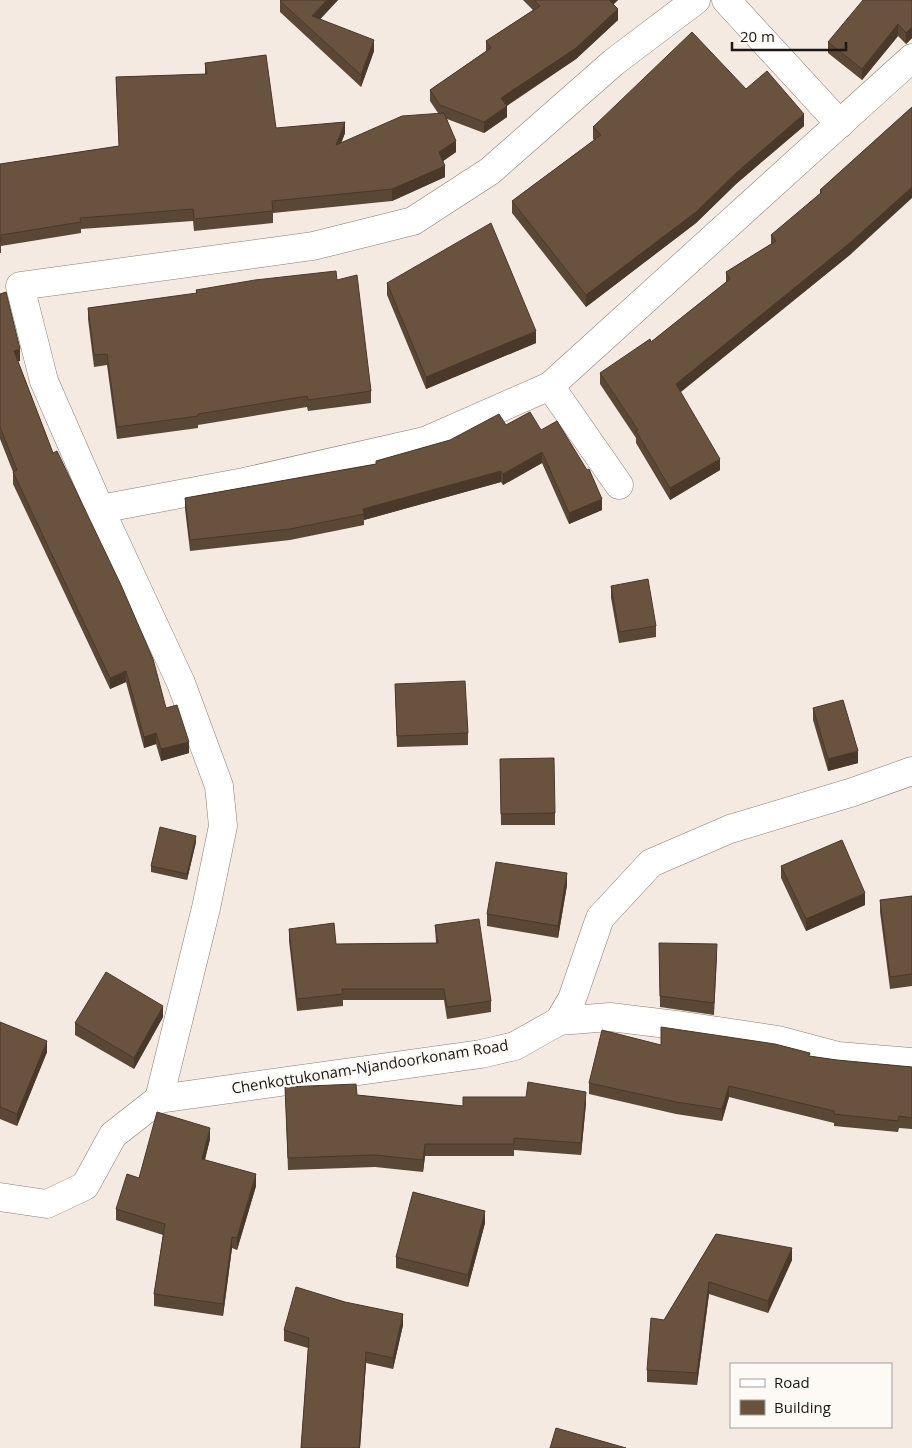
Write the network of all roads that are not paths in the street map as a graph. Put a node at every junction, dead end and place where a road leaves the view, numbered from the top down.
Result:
1 (696, 0) edge
2 (726, 0) edge
3 (912, 58) edge
4 (840, 124) junction
5 (10, 288) edge
6 (550, 386) junction
7 (619, 485) dead end
8 (100, 509) junction
9 (912, 771) edge
10 (559, 1021) junction
11 (912, 1062) edge
12 (159, 1099) junction
13 (0, 1197) edge

1 - 5 street
2 - 4 street
3 - 4 street
4 - 6 street
5 - 8 street
6 - 7 street
6 - 8 street
8 - 12 street
9 - 10 street, Chenkottukonam-Njandoorkonam Road
10 - 11 street
10 - 12 street, Chenkottukonam-Njandoorkonam Road
12 - 13 street

